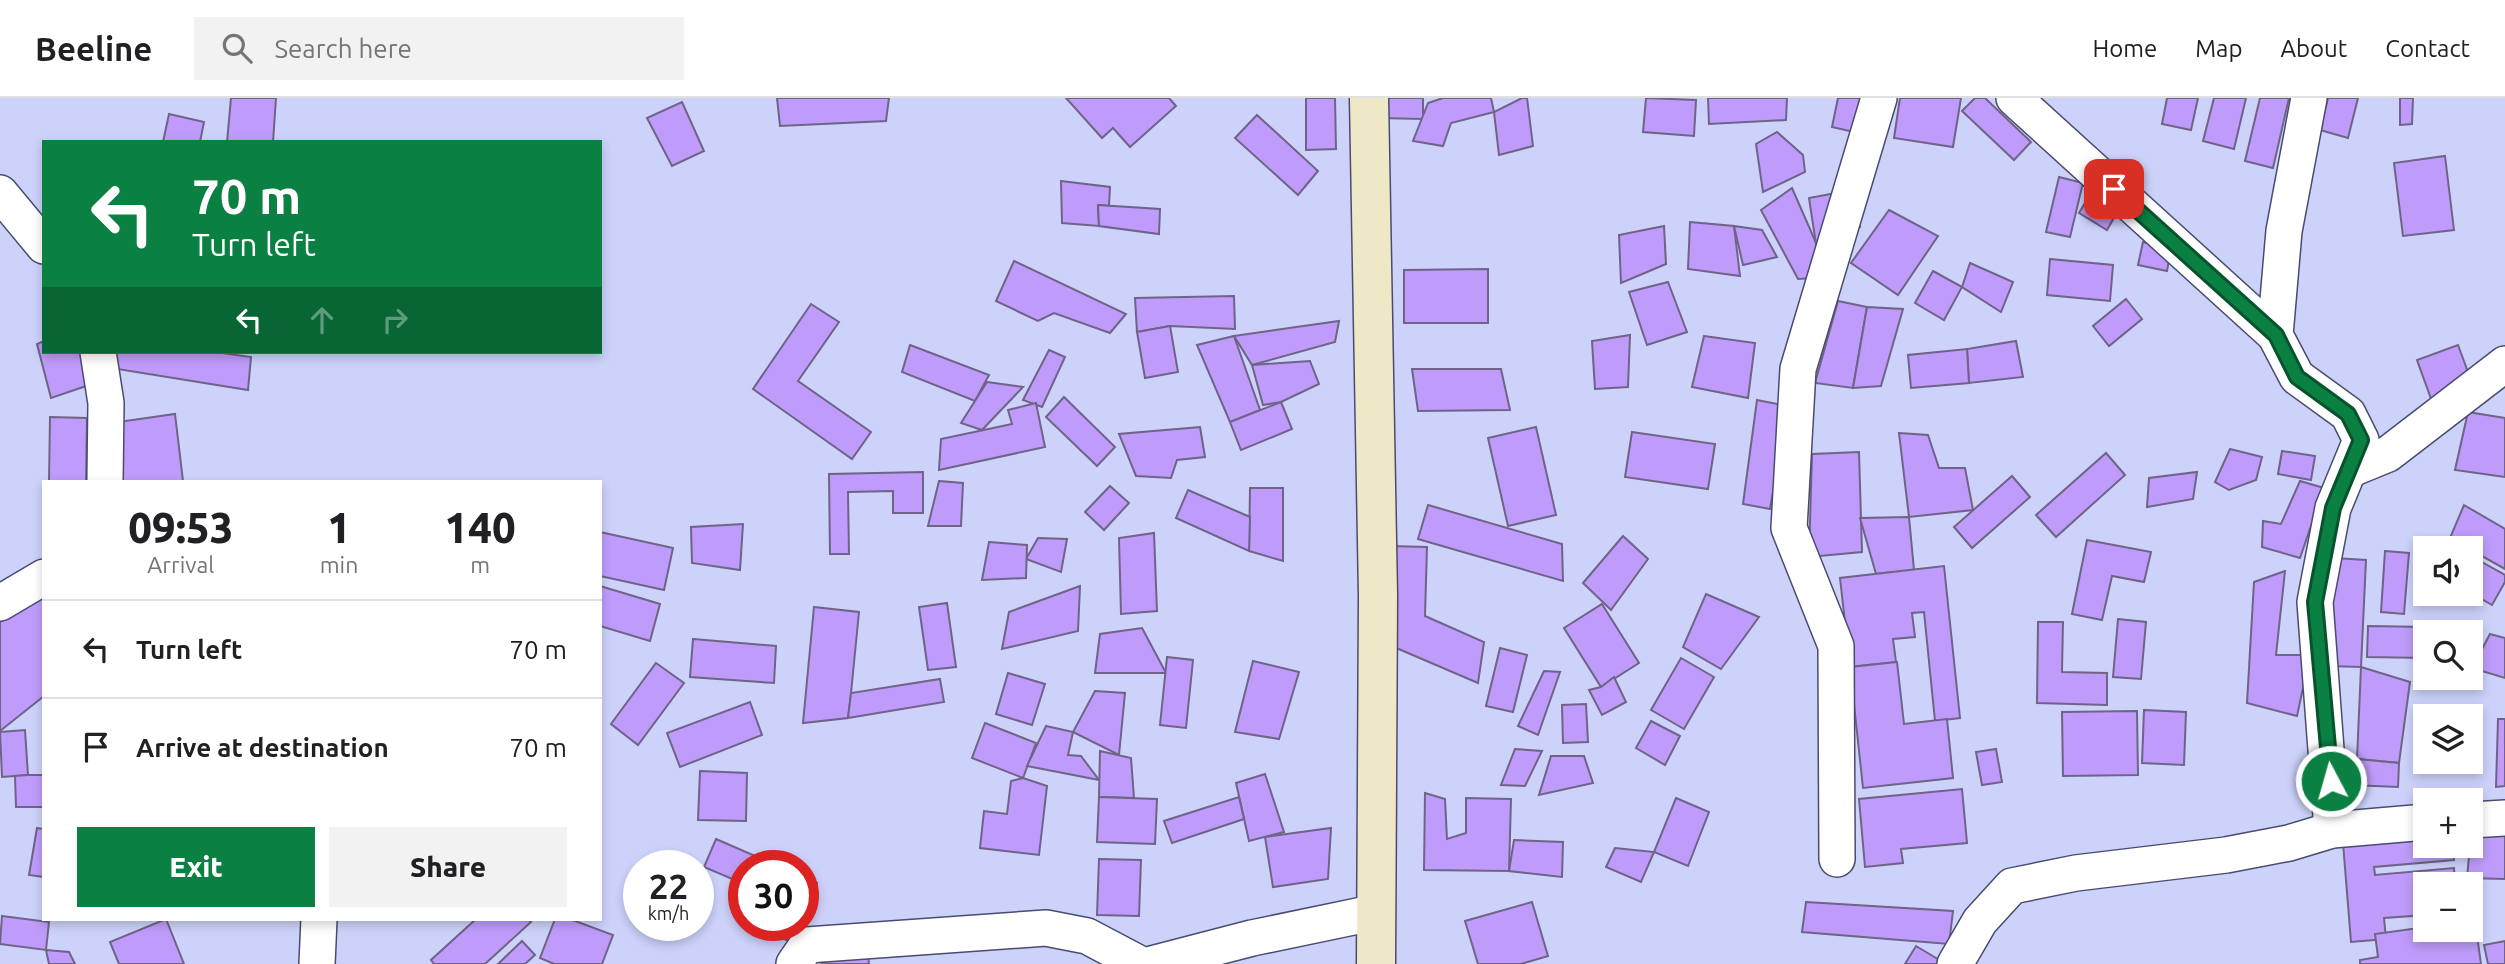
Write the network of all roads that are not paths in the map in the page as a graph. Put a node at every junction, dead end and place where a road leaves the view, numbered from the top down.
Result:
1 (1368, 98) edge
2 (1879, 98) edge
3 (2014, 98) edge
4 (2309, 98) edge
5 (0, 193) edge
6 (42, 244) edge
7 (2276, 335) junction
8 (98, 354) edge
9 (2505, 364) edge
10 (2349, 470) junction
11 (105, 480) edge
12 (42, 578) edge
13 (0, 603) edge
14 (2505, 818) edge
15 (2483, 819) edge
16 (2413, 823) edge
17 (2332, 830) junction
18 (1837, 859) dead end
19 (1377, 912) junction
20 (319, 921) edge
21 (317, 964) edge
22 (794, 964) edge
23 (1140, 964) edge
24 (1152, 964) edge
25 (1376, 964) edge
26 (1955, 964) edge

1 - 19 main road
2 - 18 street
3 - 7 street
4 - 7 street
5 - 6 street
7 - 10 street
8 - 11 street
9 - 10 street
10 - 17 street
12 - 13 street
14 - 15 street
16 - 17 street
17 - 26 street
19 - 24 street
19 - 25 main road
20 - 21 street
22 - 23 street

